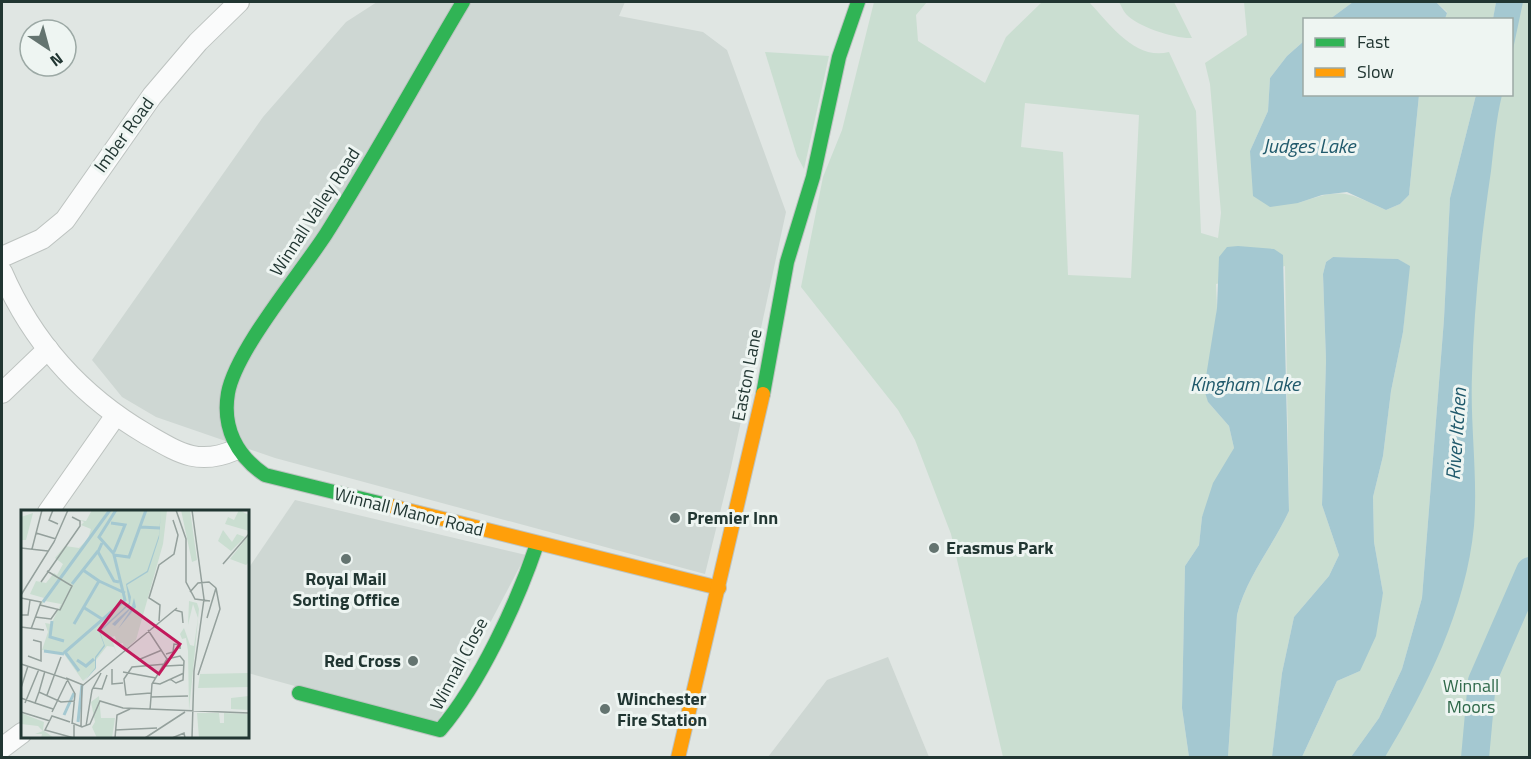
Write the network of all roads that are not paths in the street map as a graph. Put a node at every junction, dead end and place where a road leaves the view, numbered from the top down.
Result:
1 (239, 2) edge
2 (463, 2) edge
3 (858, 2) edge
4 (2, 256) edge
5 (2, 272) edge
6 (48, 349) junction
7 (2, 393) edge
8 (116, 415) junction
9 (235, 450) junction
10 (49, 510) edge
11 (537, 544) junction
12 (719, 588) junction
13 (299, 693) dead end
14 (21, 734) edge
15 (2, 748) edge
16 (678, 758) edge

1 - 4 street, Imber Road
2 - 9 street, Winnall Valley Road
3 - 12 street, Easton Lane
5 - 6 street
6 - 7 street
6 - 8 street
8 - 9 street
8 - 10 street
9 - 11 street, Winnall Manor Road
11 - 12 street, Winnall Manor Road
11 - 13 street, Winnall Close
12 - 16 street, Easton Lane
14 - 15 street

